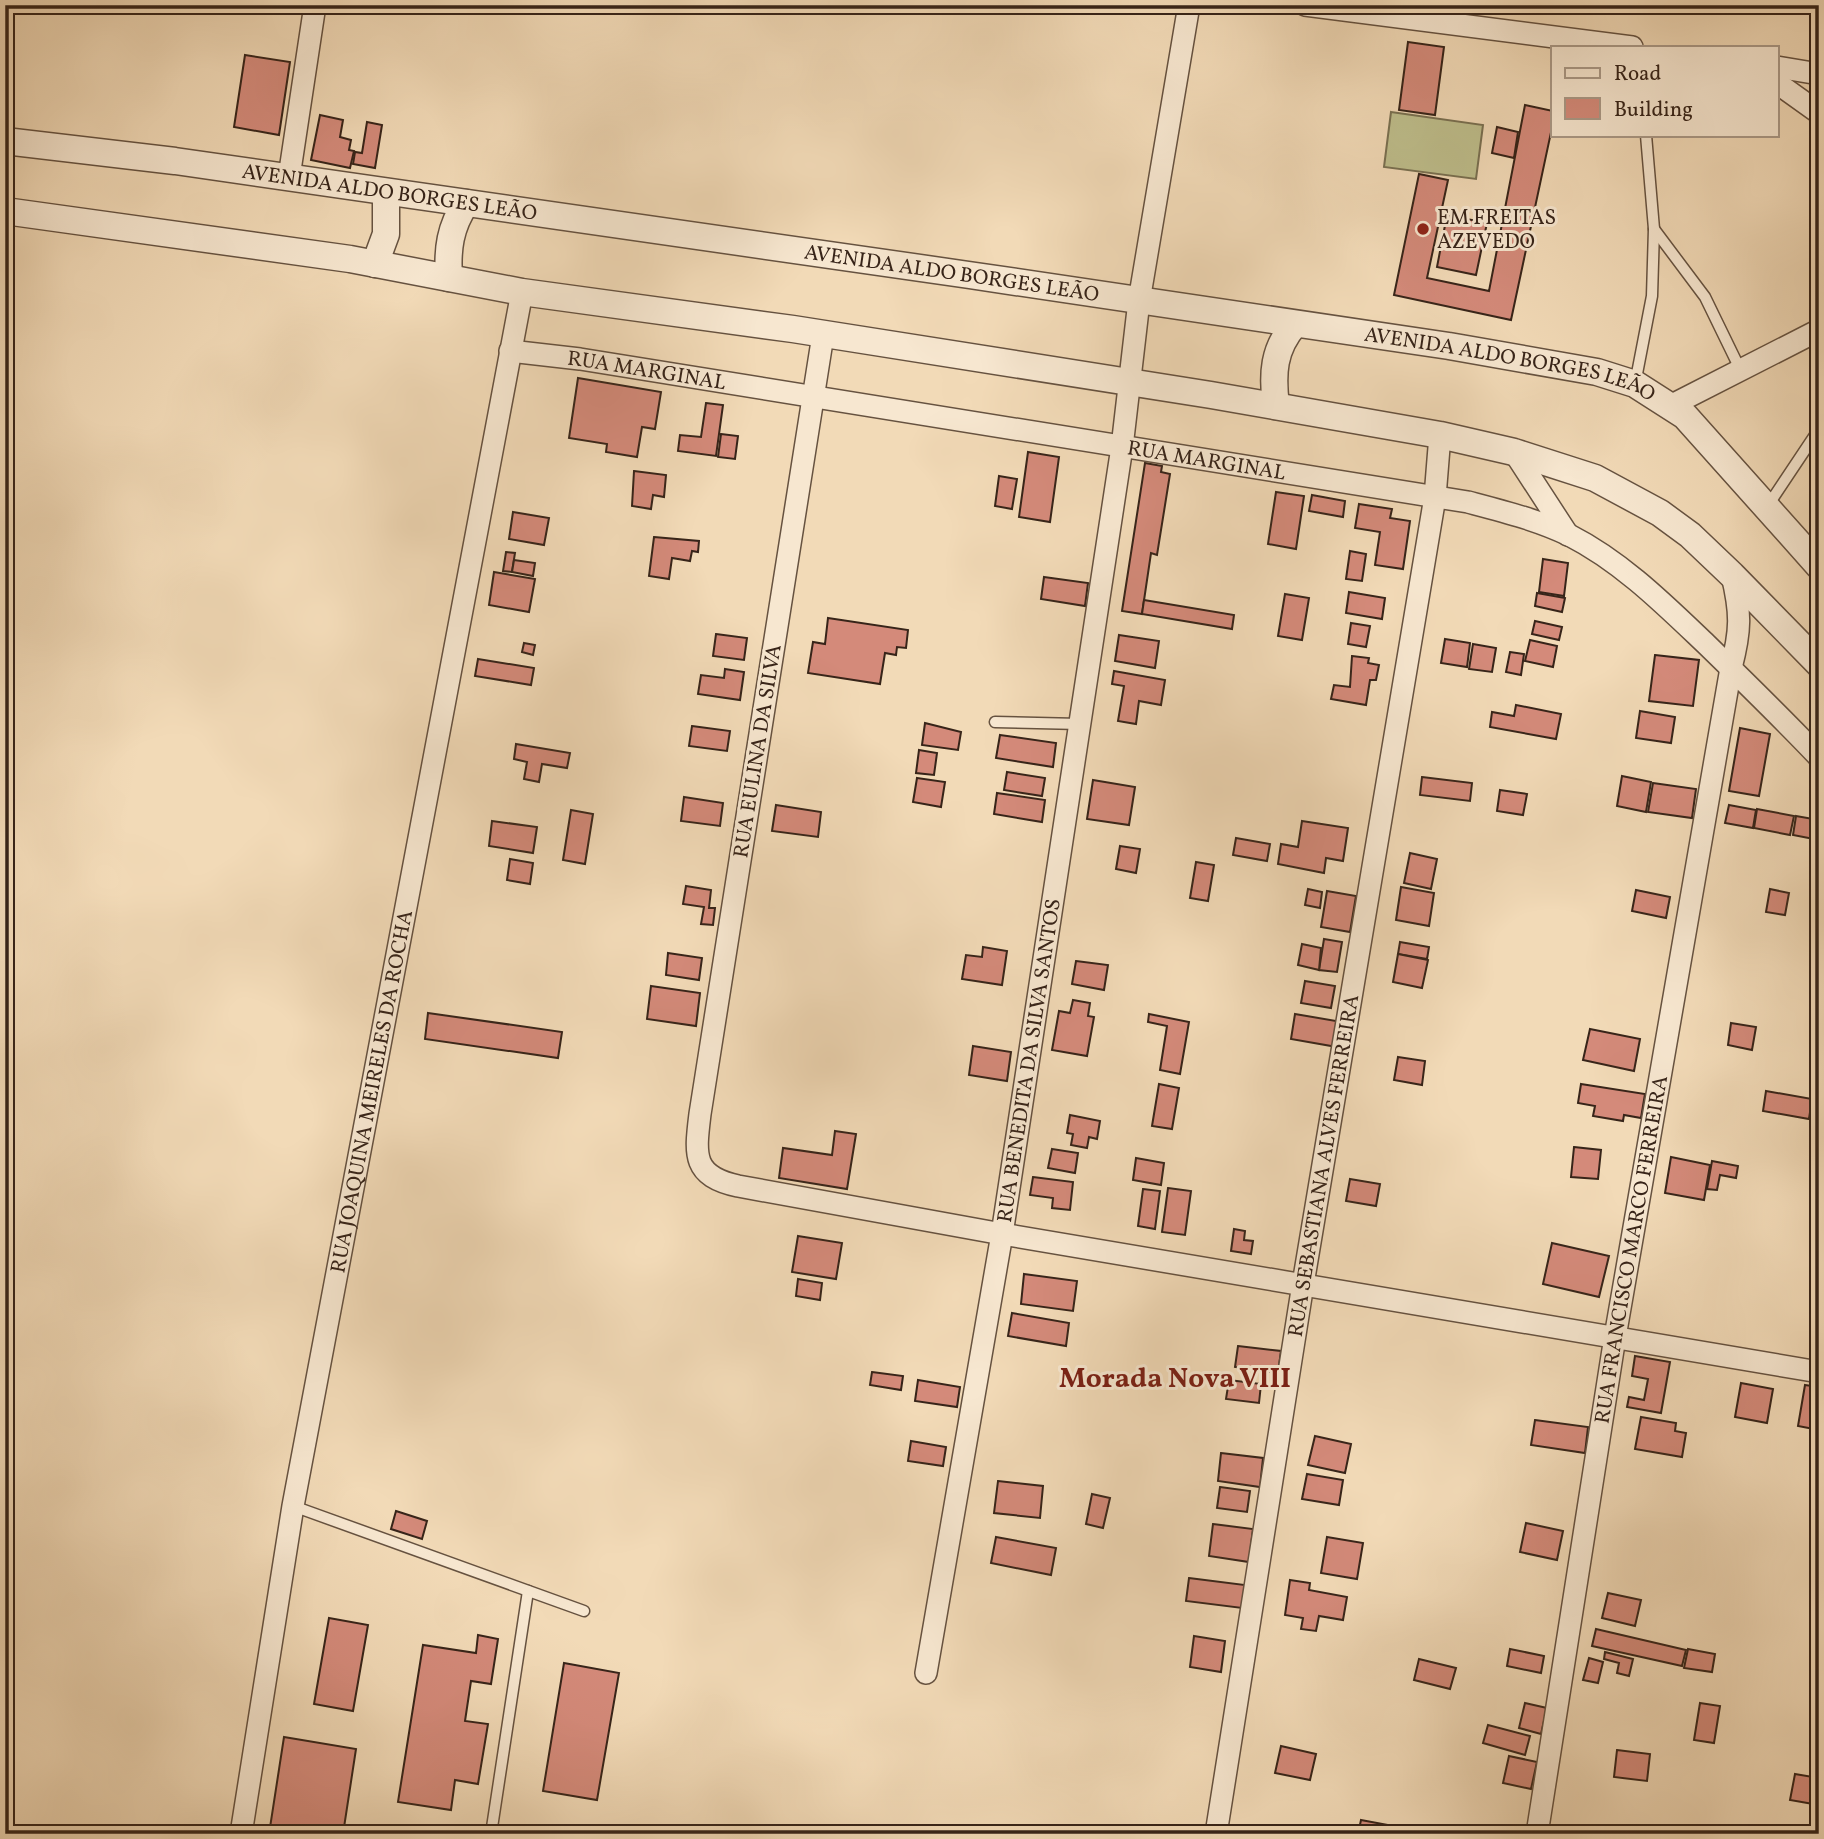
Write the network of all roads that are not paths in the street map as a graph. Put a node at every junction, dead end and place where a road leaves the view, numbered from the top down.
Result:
1 (315, 5) edge
2 (1189, 5) edge
3 (1305, 5) edge
4 (1624, 46) edge
5 (1778, 67) edge
6 (1819, 74) edge
7 (1778, 84) edge
8 (1819, 113) edge
9 (1646, 136) edge
10 (5, 141) edge
11 (289, 177) junction
12 (386, 192) junction
13 (466, 203) junction
14 (5, 211) edge
15 (1654, 229) junction
16 (375, 264) junction
17 (449, 278) junction
18 (522, 292) junction
19 (1139, 301) junction
20 (1295, 324) junction
21 (1819, 330) edge
22 (823, 335) junction
23 (510, 352) junction
24 (1741, 371) junction
25 (1129, 383) junction
26 (1635, 384) junction
27 (814, 396) junction
28 (1672, 405) junction
29 (1276, 406) junction
30 (1819, 429) edge
31 (1440, 435) junction
32 (1122, 447) junction
33 (1514, 452) junction
34 (1435, 497) junction
35 (1767, 507) junction
36 (1568, 535) junction
37 (1819, 566) edge
38 (1732, 575) junction
39 (1819, 664) edge
40 (1731, 668) junction
41 (995, 722) dead end
42 (1080, 724) junction
43 (1819, 757) edge
44 (1002, 1234) junction
45 (1303, 1284) junction
46 (1615, 1337) junction
47 (1819, 1371) edge
48 (293, 1506) junction
49 (528, 1591) junction
50 (584, 1611) dead end
51 (926, 1673) dead end
52 (241, 1834) edge
53 (491, 1834) edge
54 (1216, 1834) edge
55 (1537, 1834) edge

1 - 11 street
2 - 19 street, RUA BENEDITA DA SILVA SANTOS
3 - 4 street
5 - 6 street
7 - 8 street
9 - 15 lane
10 - 11 street, AVENIDA ALDO BORGES LEÃO
11 - 12 street, AVENIDA ALDO BORGES LEÃO
12 - 13 street, AVENIDA ALDO BORGES LEÃO
12 - 16 street
13 - 17 street
13 - 19 street, AVENIDA ALDO BORGES LEÃO
14 - 16 street
15 - 24 lane
15 - 26 lane
16 - 17 street
17 - 18 street
18 - 22 street
18 - 23 street, RUA JOAQUINA MEIRELES DA ROCHA
19 - 20 street, AVENIDA ALDO BORGES LEÃO
19 - 25 street, RUA BENEDITA DA SILVA SANTOS
20 - 26 street, AVENIDA ALDO BORGES LEÃO
20 - 29 street
21 - 24 street
22 - 25 street
22 - 27 street, RUA EULINA DA SILVA
23 - 27 street, RUA MARGINAL
23 - 48 street, RUA JOAQUINA MEIRELES DA ROCHA
24 - 28 street
25 - 29 street
25 - 32 street, RUA BENEDITA DA SILVA SANTOS
26 - 28 street, AVENIDA ALDO BORGES LEÃO
27 - 32 street, RUA MARGINAL
27 - 44 street, RUA EULINA DA SILVA
28 - 35 street, AVENIDA ALDO BORGES LEÃO
29 - 31 street
30 - 35 lane
31 - 33 street
31 - 34 street, RUA SEBASTIANA ALVES FERREIRA
32 - 34 street, RUA MARGINAL
32 - 42 street, RUA BENEDITA DA SILVA SANTOS
33 - 36 street
33 - 38 street
34 - 36 street, RUA MARGINAL
34 - 45 street, RUA SEBASTIANA ALVES FERREIRA
35 - 37 street, AVENIDA ALDO BORGES LEÃO
36 - 40 street, RUA MARGINAL
38 - 39 street
38 - 40 street, RUA FRANCISCO MARCO FERREIRA
40 - 43 street, RUA MARGINAL
40 - 46 street, RUA FRANCISCO MARCO FERREIRA
41 - 42 lane
42 - 44 street, RUA BENEDITA DA SILVA SANTOS
44 - 45 street
44 - 51 street, RUA BENEDITA DA SILVA SANTOS
45 - 46 street
45 - 54 street, RUA SEBASTIANA ALVES FERREIRA
46 - 47 street
46 - 55 street, RUA FRANCISCO MARCO FERREIRA
48 - 49 lane
48 - 52 street, RUA JOAQUINA MEIRELES DA ROCHA
49 - 50 lane
49 - 53 lane

